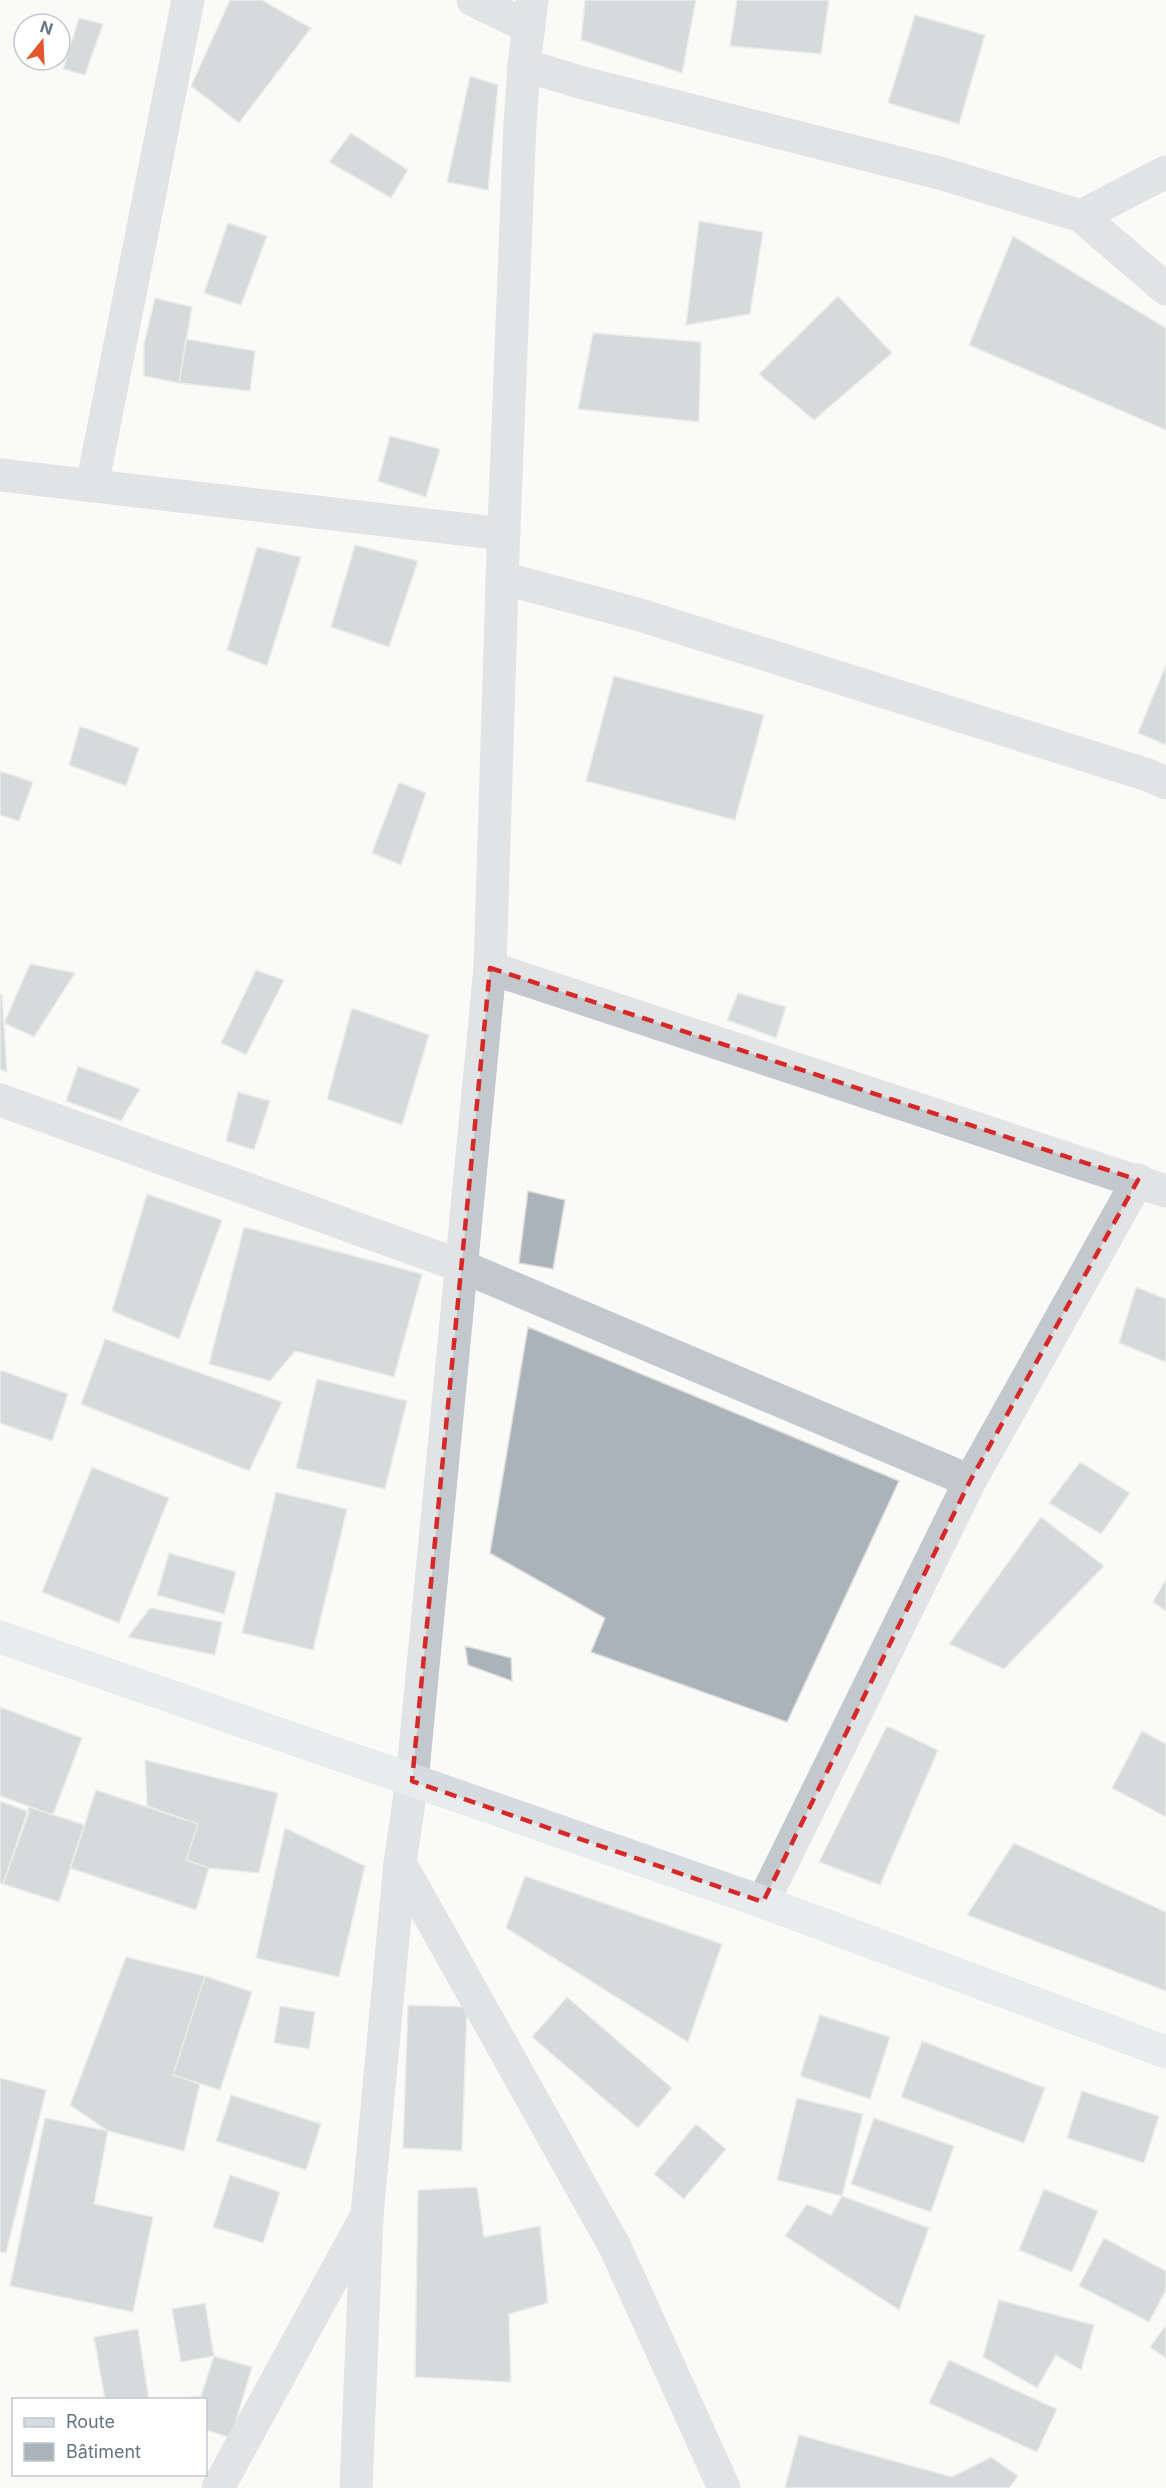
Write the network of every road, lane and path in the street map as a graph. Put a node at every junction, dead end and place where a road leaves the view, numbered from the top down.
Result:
1 (188, 0) edge
2 (473, 0) edge
3 (531, 13) edge
4 (524, 65) junction
5 (1166, 172) edge
6 (1082, 216) junction
7 (1166, 289) edge
8 (0, 475) edge
9 (92, 486) junction
10 (504, 534) junction
11 (502, 578) junction
12 (1166, 783) edge
13 (490, 968) junction
14 (0, 1100) edge
15 (1152, 1186) edge
16 (461, 1266) junction
17 (970, 1481) junction
18 (0, 1637) edge
19 (412, 1781) junction
20 (400, 1863) junction
21 (763, 1902) junction
22 (1166, 2052) edge
23 (367, 2216) junction
24 (218, 2488) edge
25 (356, 2488) edge
26 (724, 2488) edge

1 - 9 street
2 - 3 street
3 - 4 street
4 - 6 street
4 - 10 street
5 - 6 street
6 - 7 street
8 - 9 street
9 - 10 street
10 - 11 street
11 - 12 street
11 - 13 street
13 - 15 street
13 - 16 street
14 - 16 street
15 - 17 street
16 - 17 street
16 - 19 street
17 - 21 street
18 - 19 main road
19 - 20 street
19 - 21 main road
20 - 23 street
20 - 26 street
21 - 22 main road
23 - 24 street
23 - 25 street

